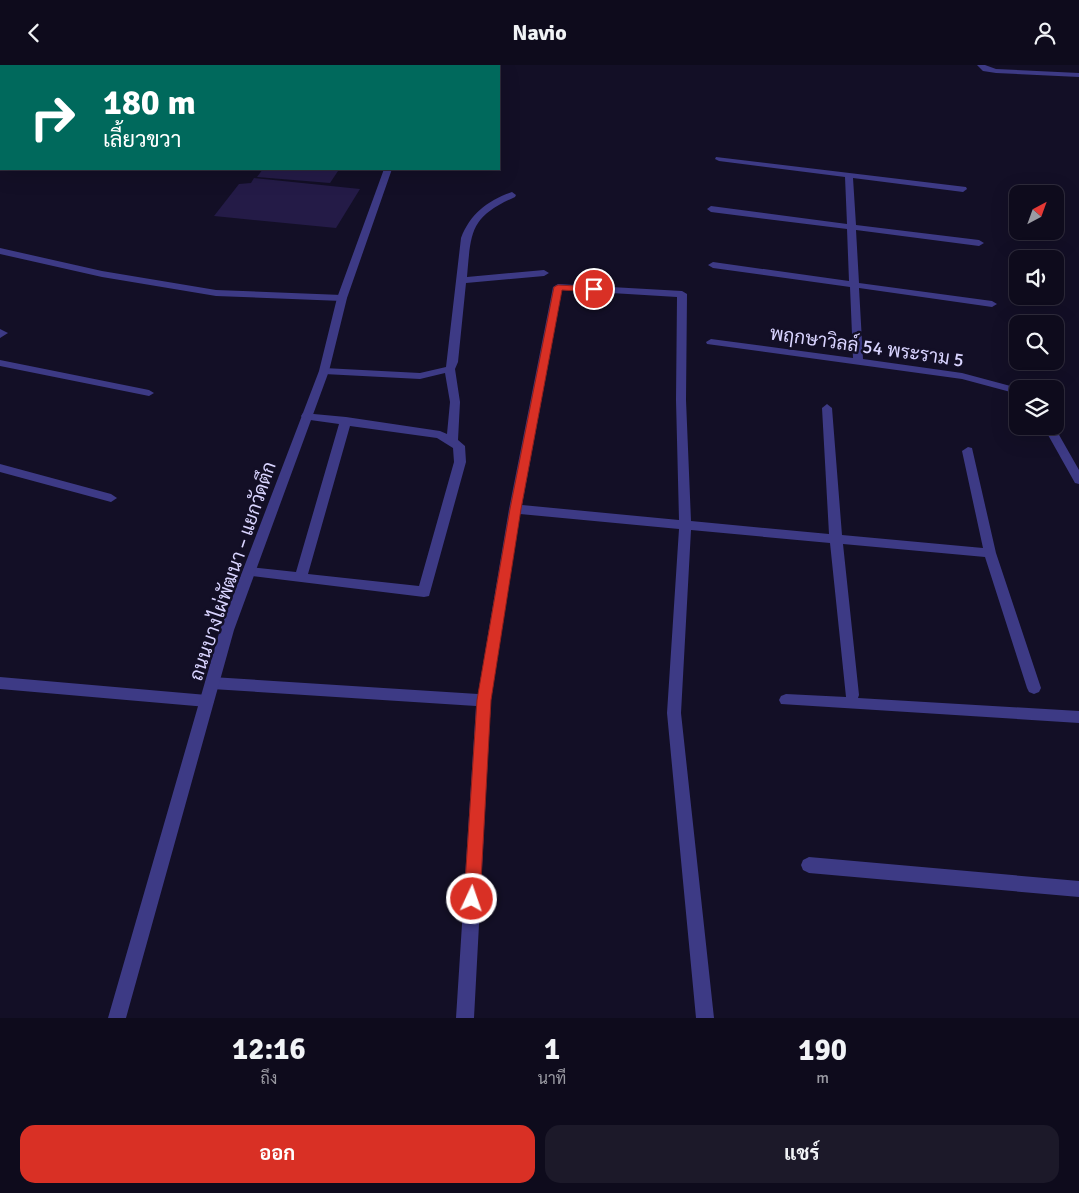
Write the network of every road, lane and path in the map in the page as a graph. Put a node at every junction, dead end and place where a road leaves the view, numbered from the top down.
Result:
1 (981, 65) edge
2 (1079, 75) edge
3 (719, 159) dead end
4 (388, 170) edge
5 (849, 175) junction
6 (963, 189) dead end
7 (512, 195) dead end
8 (712, 209) dead end
9 (852, 227) junction
10 (979, 243) dead end
11 (0, 251) edge
12 (713, 265) dead end
13 (544, 273) dead end
14 (462, 280) junction
15 (855, 287) junction
16 (342, 297) junction
17 (992, 304) dead end
18 (711, 342) dead end
19 (0, 363) edge
20 (858, 363) junction
21 (450, 369) junction
22 (324, 371) junction
23 (1009, 389) edge
24 (149, 393) dead end
25 (827, 408) dead end
26 (308, 416) junction
27 (346, 421) junction
28 (1053, 435) edge
29 (452, 442) junction
30 (968, 451) dead end
31 (0, 468) edge
32 (1079, 480) edge
33 (111, 498) dead end
34 (515, 509) junction
35 (685, 526) junction
36 (836, 540) junction
37 (990, 553) junction
38 (249, 572) junction
39 (301, 577) junction
40 (0, 683) edge
41 (212, 683) junction
42 (1034, 688) dead end
43 (852, 695) dead end
44 (484, 700) junction
45 (207, 701) junction
46 (786, 701) dead end
47 (1079, 717) edge
48 (809, 865) dead end
49 (1079, 889) edge
50 (117, 1018) edge
51 (465, 1018) edge
52 (705, 1018) edge

1 - 2 street
3 - 5 street
4 - 16 street, ถนนบางไผ่พัฒนา – แยกวัดตึก
5 - 6 street
5 - 9 street
7 - 14 street
8 - 9 street
9 - 10 street
9 - 15 street
11 - 16 street
12 - 15 street
13 - 14 street
14 - 21 street
15 - 17 street
15 - 20 street
16 - 22 street, ถนนบางไผ่พัฒนา – แยกวัดตึก
18 - 20 street, พฤกษาวิลล์ 54 พระราม 5
19 - 24 street
20 - 23 street, พฤกษาวิลล์ 54 พระราม 5
21 - 22 street
21 - 29 street
22 - 26 street, ถนนบางไผ่พัฒนา – แยกวัดตึก
25 - 36 street
26 - 27 street
26 - 38 street, ถนนบางไผ่พัฒนา – แยกวัดตึก
27 - 29 street
27 - 39 street
28 - 32 street
29 - 39 street
30 - 37 street
31 - 33 street
34 - 35 street
34 - 35 street
34 - 44 street
35 - 36 street
35 - 52 street
36 - 37 street
36 - 43 street
37 - 42 street
38 - 39 street
38 - 41 street, ถนนบางไผ่พัฒนา – แยกวัดตึก
40 - 45 street
41 - 44 street
41 - 45 street, ถนนบางไผ่พัฒนา – แยกวัดตึก
44 - 51 street
45 - 50 street, ถนนบางไผ่พัฒนา – แยกวัดตึก
46 - 47 street
48 - 49 street

